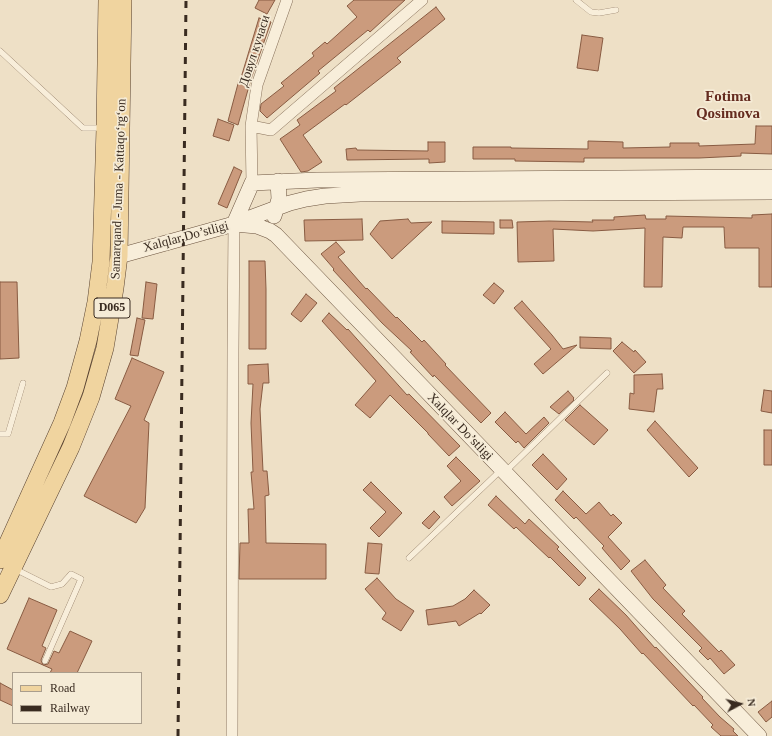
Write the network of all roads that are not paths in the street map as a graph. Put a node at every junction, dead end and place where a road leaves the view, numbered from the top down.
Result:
1 (107, 0) edge
2 (123, 0) edge
3 (287, 0) edge
4 (422, 0) edge
5 (576, 0) edge
6 (616, 10) dead end
7 (0, 51) edge
8 (251, 126) junction
9 (105, 128) junction
10 (772, 177) edge
11 (278, 181) junction
12 (252, 183) junction
13 (772, 192) edge
14 (276, 208) junction
15 (234, 224) junction
16 (265, 226) junction
17 (119, 256) junction
18 (606, 373) dead end
19 (23, 383) dead end
20 (0, 434) edge
21 (503, 471) junction
22 (409, 558) dead end
23 (6, 564) edge
24 (0, 595) edge
25 (45, 661) dead end
26 (232, 736) edge
27 (759, 736) edge

1 - 9 main road, Samarqand - Juma - Kattaqo‘rg‘on / D065
2 - 17 main road, Samarqand - Juma - Kattaqo‘rg‘on / D065
3 - 8 street, Довул кучаси
4 - 8 street
5 - 6 lane
7 - 9 lane
8 - 12 street, Довул кучаси
9 - 23 main road, Samarqand - Juma - Kattaqo‘rg‘on / D065
10 - 11 street
11 - 12 street
11 - 14 street
12 - 15 street
12 - 16 street
13 - 14 street
14 - 16 street
14 - 16 street
15 - 16 street, Xalqlar Do’stligi
15 - 17 street, Xalqlar Do’stligi
15 - 26 street
16 - 21 street, Xalqlar Do’stligi
17 - 23 main road, Samarqand - Juma - Kattaqo‘rg‘on / D065
18 - 21 lane
19 - 20 lane
21 - 22 lane
21 - 27 street, Xalqlar Do’stligi
23 - 24 main road, Samarqand - Juma - Kattaqo‘rg‘on / D065
23 - 25 lane

